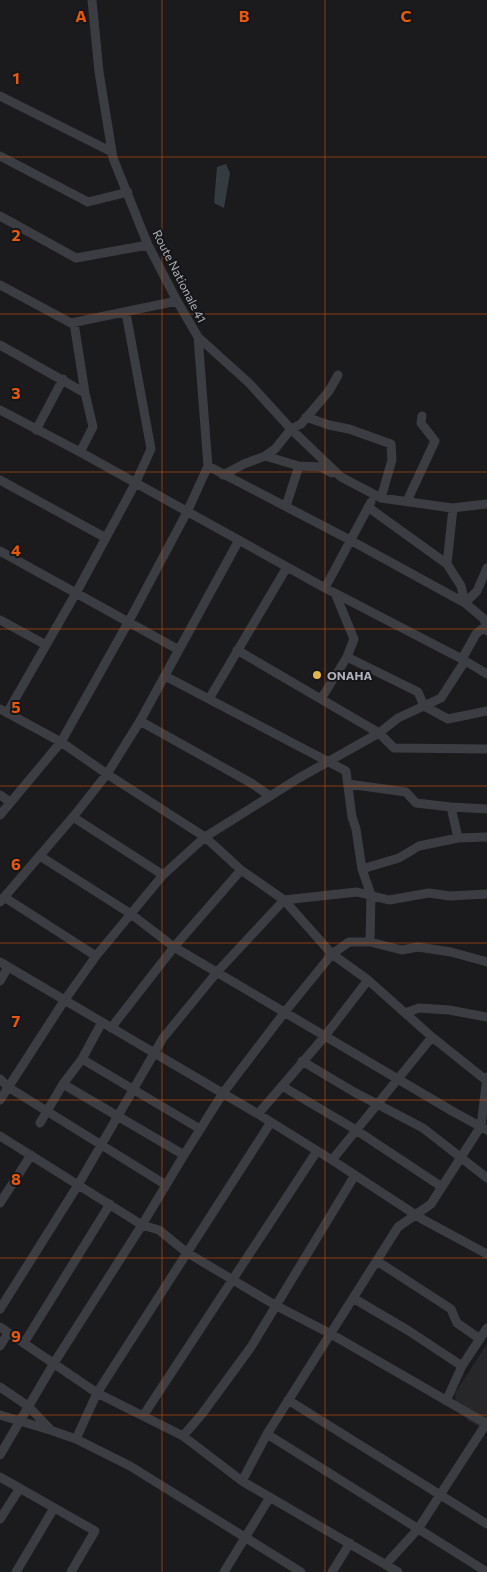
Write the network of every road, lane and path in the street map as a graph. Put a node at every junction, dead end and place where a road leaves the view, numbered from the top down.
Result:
1 (92, 0) edge
2 (0, 96) edge
3 (112, 152) junction
4 (0, 156) edge
5 (128, 192) junction
6 (0, 216) edge
7 (148, 245) junction
8 (0, 285) edge
9 (177, 301) junction
10 (126, 313) junction
11 (74, 323) junction
12 (198, 337) junction
13 (0, 345) edge
14 (338, 375) dead end
15 (63, 379) junction
16 (85, 392) junction
17 (1, 412) edge
18 (422, 416) dead end
19 (306, 417) junction
20 (291, 429) junction
21 (36, 430) junction
22 (80, 452) junction
23 (265, 456) junction
24 (208, 466) junction
25 (299, 466) junction
26 (223, 475) junction
27 (341, 477) junction
28 (0, 480) edge
29 (135, 484) junction
30 (378, 497) junction
31 (407, 501) junction
32 (487, 504) edge
33 (286, 506) junction
34 (368, 507) junction
35 (452, 508) junction
36 (187, 512) junction
37 (106, 538) junction
38 (239, 540) junction
39 (350, 540) junction
40 (0, 550) edge
41 (447, 564) junction
42 (287, 567) junction
43 (487, 568) edge
44 (325, 588) junction
45 (76, 593) junction
46 (335, 593) junction
47 (464, 603) junction
48 (0, 620) edge
49 (129, 621) junction
50 (486, 627) edge
51 (46, 644) junction
52 (179, 650) junction
53 (237, 650) junction
54 (347, 657) junction
55 (463, 660) junction
56 (487, 674) edge
57 (165, 676) junction
58 (321, 699) junction
59 (209, 700) junction
60 (424, 706) junction
61 (4, 711) edge
62 (487, 711) edge
63 (140, 721) junction
64 (379, 734) junction
65 (61, 742) junction
66 (487, 749) edge
67 (328, 762) junction
68 (107, 774) junction
69 (348, 784) junction
70 (0, 796) edge
71 (270, 796) junction
72 (10, 802) junction
73 (452, 807) junction
74 (487, 808) edge
75 (0, 815) edge
76 (74, 816) junction
77 (205, 837) junction
78 (487, 837) edge
79 (458, 838) junction
80 (40, 856) junction
81 (362, 868) junction
82 (241, 870) junction
83 (163, 875) junction
84 (487, 894) edge
85 (371, 895) junction
86 (2, 899) edge
87 (284, 900) junction
88 (131, 914) junction
89 (370, 942) junction
90 (174, 946) junction
91 (332, 954) junction
92 (96, 956) junction
93 (0, 962) edge
94 (487, 962) edge
95 (8, 967) junction
96 (218, 971) junction
97 (0, 980) edge
98 (368, 980) junction
99 (64, 1000) junction
100 (284, 1013) junction
101 (405, 1013) junction
102 (487, 1017) edge
103 (102, 1022) junction
104 (111, 1028) junction
105 (325, 1036) junction
106 (432, 1037) junction
107 (155, 1053) junction
108 (82, 1058) junction
109 (302, 1061) junction
110 (0, 1079) edge
111 (399, 1079) junction
112 (487, 1079) edge
113 (63, 1084) junction
114 (282, 1086) junction
115 (8, 1087) junction
116 (134, 1089) junction
117 (223, 1093) junction
118 (0, 1100) edge
119 (378, 1104) junction
120 (48, 1112) junction
121 (258, 1114) junction
122 (118, 1117) junction
123 (271, 1122) junction
124 (40, 1123) dead end
125 (484, 1128) edge
126 (200, 1129) junction
127 (356, 1130) junction
128 (0, 1136) edge
129 (101, 1145) junction
130 (317, 1151) junction
131 (31, 1155) junction
132 (184, 1155) junction
133 (461, 1157) junction
134 (332, 1160) junction
135 (355, 1175) junction
136 (487, 1178) edge
137 (78, 1184) junction
138 (166, 1185) junction
139 (442, 1187) junction
140 (0, 1204) edge
141 (110, 1204) junction
142 (415, 1214) junction
143 (142, 1225) junction
144 (186, 1252) junction
145 (487, 1254) edge
146 (377, 1261) junction
147 (233, 1280) junction
148 (353, 1298) junction
149 (275, 1305) junction
150 (0, 1309) edge
151 (487, 1328) edge
152 (4, 1330) edge
153 (332, 1334) junction
154 (480, 1339) junction
155 (24, 1343) junction
156 (0, 1346) edge
157 (54, 1363) junction
158 (462, 1366) junction
159 (0, 1387) edge
160 (97, 1393) junction
161 (288, 1400) junction
162 (446, 1401) junction
163 (28, 1406) junction
164 (0, 1415) edge
165 (142, 1416) junction
166 (20, 1422) junction
167 (486, 1424) edge
168 (50, 1430) junction
169 (267, 1434) junction
170 (183, 1436) junction
171 (76, 1439) junction
172 (0, 1455) edge
173 (0, 1476) edge
174 (242, 1481) junction
175 (20, 1488) junction
176 (440, 1494) junction
177 (270, 1497) junction
178 (54, 1508) junction
179 (0, 1519) edge
180 (487, 1524) edge
181 (418, 1528) junction
182 (245, 1537) junction
183 (350, 1544) junction
184 (386, 1564) junction
185 (16, 1572) edge
186 (71, 1572) edge
187 (224, 1572) edge
188 (301, 1572) edge
189 (332, 1572) edge
190 (398, 1572) edge
191 (487, 1572) edge

1 - 3 street, Route Nationale 41
2 - 3 street
3 - 5 street, Route Nationale 41
4 - 5 street
5 - 7 street, Route Nationale 41
6 - 7 street
7 - 9 street, Route Nationale 41
8 - 11 street
9 - 10 street
9 - 12 street, Route Nationale 41
10 - 11 street
10 - 29 street
11 - 16 street
12 - 20 street, Route Nationale 41
12 - 24 street
13 - 15 street
14 - 19 street
15 - 16 street
15 - 21 street
16 - 22 street
17 - 21 street
18 - 31 street
19 - 20 street
19 - 30 street
20 - 23 street
20 - 27 street, Route Nationale 41
21 - 22 street
22 - 29 street
23 - 25 street
23 - 26 street
24 - 26 street
24 - 36 street
25 - 27 street
25 - 33 street
26 - 33 street
27 - 30 street, Route Nationale 41
28 - 37 street
29 - 36 street
29 - 37 street
30 - 31 street, Route Nationale 41
30 - 34 street
31 - 35 street, Route Nationale 41
32 - 35 street, Route Nationale 41
33 - 39 street
34 - 39 street
34 - 41 street
35 - 41 street
36 - 38 street
36 - 49 street
37 - 45 street
38 - 42 street
38 - 52 street
39 - 44 street
39 - 47 street
40 - 45 street
41 - 47 street
42 - 44 street
42 - 53 street
43 - 47 street
44 - 46 street
45 - 49 street
45 - 51 street
46 - 54 street
46 - 55 street
47 - 50 street
48 - 51 street
49 - 52 street
49 - 65 street
50 - 55 street
51 - 61 street
52 - 57 street
53 - 58 street
53 - 59 street
54 - 58 street
54 - 60 street
55 - 56 street
55 - 60 street
57 - 59 street
57 - 63 street
58 - 64 street
59 - 67 street
60 - 62 street
60 - 64 street
61 - 65 street
63 - 68 street
63 - 71 street
64 - 66 street
64 - 67 street
65 - 68 street
65 - 72 street
67 - 69 street
67 - 71 street
68 - 76 street
68 - 77 street
69 - 73 street
69 - 81 street
70 - 72 street
71 - 77 street
72 - 75 street
73 - 74 street
73 - 79 street
76 - 80 street
76 - 83 street
77 - 82 street
77 - 83 street
78 - 79 street
79 - 81 street
80 - 86 street
80 - 88 street
81 - 85 street
82 - 87 street
82 - 90 street
83 - 88 street
84 - 85 street
85 - 87 street
85 - 89 street
86 - 92 street
87 - 91 street
87 - 96 street
88 - 90 street
88 - 92 street
89 - 91 street
89 - 94 street
90 - 96 street
90 - 104 street
91 - 98 street
91 - 100 street
92 - 99 street
93 - 95 street
95 - 97 street
95 - 99 street
96 - 100 street
96 - 107 street
98 - 101 street
98 - 105 street
99 - 103 street
99 - 115 street
100 - 105 street
100 - 117 street
101 - 102 street
101 - 106 street
103 - 104 street
103 - 108 street
104 - 107 street
105 - 109 street
105 - 111 street
106 - 111 street
106 - 112 street
107 - 116 street
107 - 117 street
108 - 113 street
108 - 116 street
109 - 114 street
109 - 119 street
110 - 115 street
111 - 119 street
111 - 125 street
112 - 125 street
113 - 120 street
113 - 122 street
114 - 121 street
114 - 127 street
115 - 118 street
115 - 120 street
116 - 122 street
116 - 126 street
117 - 121 street
117 - 126 street
119 - 127 street
119 - 133 street
120 - 124 street
120 - 129 street
121 - 123 street
122 - 129 street
122 - 132 street
123 - 130 street
123 - 144 street
125 - 133 street
126 - 132 street
127 - 134 street
127 - 139 street
128 - 131 street
129 - 137 street
129 - 138 street
130 - 134 street
130 - 147 street
131 - 137 street
131 - 140 street
132 - 138 street
133 - 136 street
133 - 139 street
134 - 135 street
135 - 142 street
135 - 149 street
137 - 141 street
137 - 150 street
138 - 143 street
139 - 142 street
141 - 143 street
141 - 155 street
142 - 145 street
142 - 146 street
143 - 144 street
143 - 157 street
144 - 147 street
144 - 160 street
146 - 148 street
146 - 154 street
147 - 149 street
147 - 165 street
148 - 153 street
148 - 158 street
149 - 153 street
149 - 170 street
151 - 154 street
152 - 155 street
152 - 156 street
153 - 161 street
153 - 162 street
154 - 158 street
155 - 157 street
157 - 160 street
157 - 163 street
158 - 162 street
159 - 163 street
160 - 165 street
160 - 171 street
161 - 169 street
161 - 176 street
162 - 167 street
163 - 166 street
163 - 168 street
164 - 166 street
165 - 170 street
166 - 168 street
166 - 172 street
167 - 176 street
168 - 171 street
169 - 174 street
169 - 181 street
170 - 174 street
171 - 182 street
173 - 175 street
174 - 177 street
175 - 178 street
175 - 179 street
176 - 180 street
176 - 181 street
177 - 182 street
177 - 183 street
178 - 185 street
178 - 186 street
181 - 184 street
181 - 191 street
182 - 187 street
182 - 188 street
183 - 184 street
183 - 189 street
184 - 190 street

